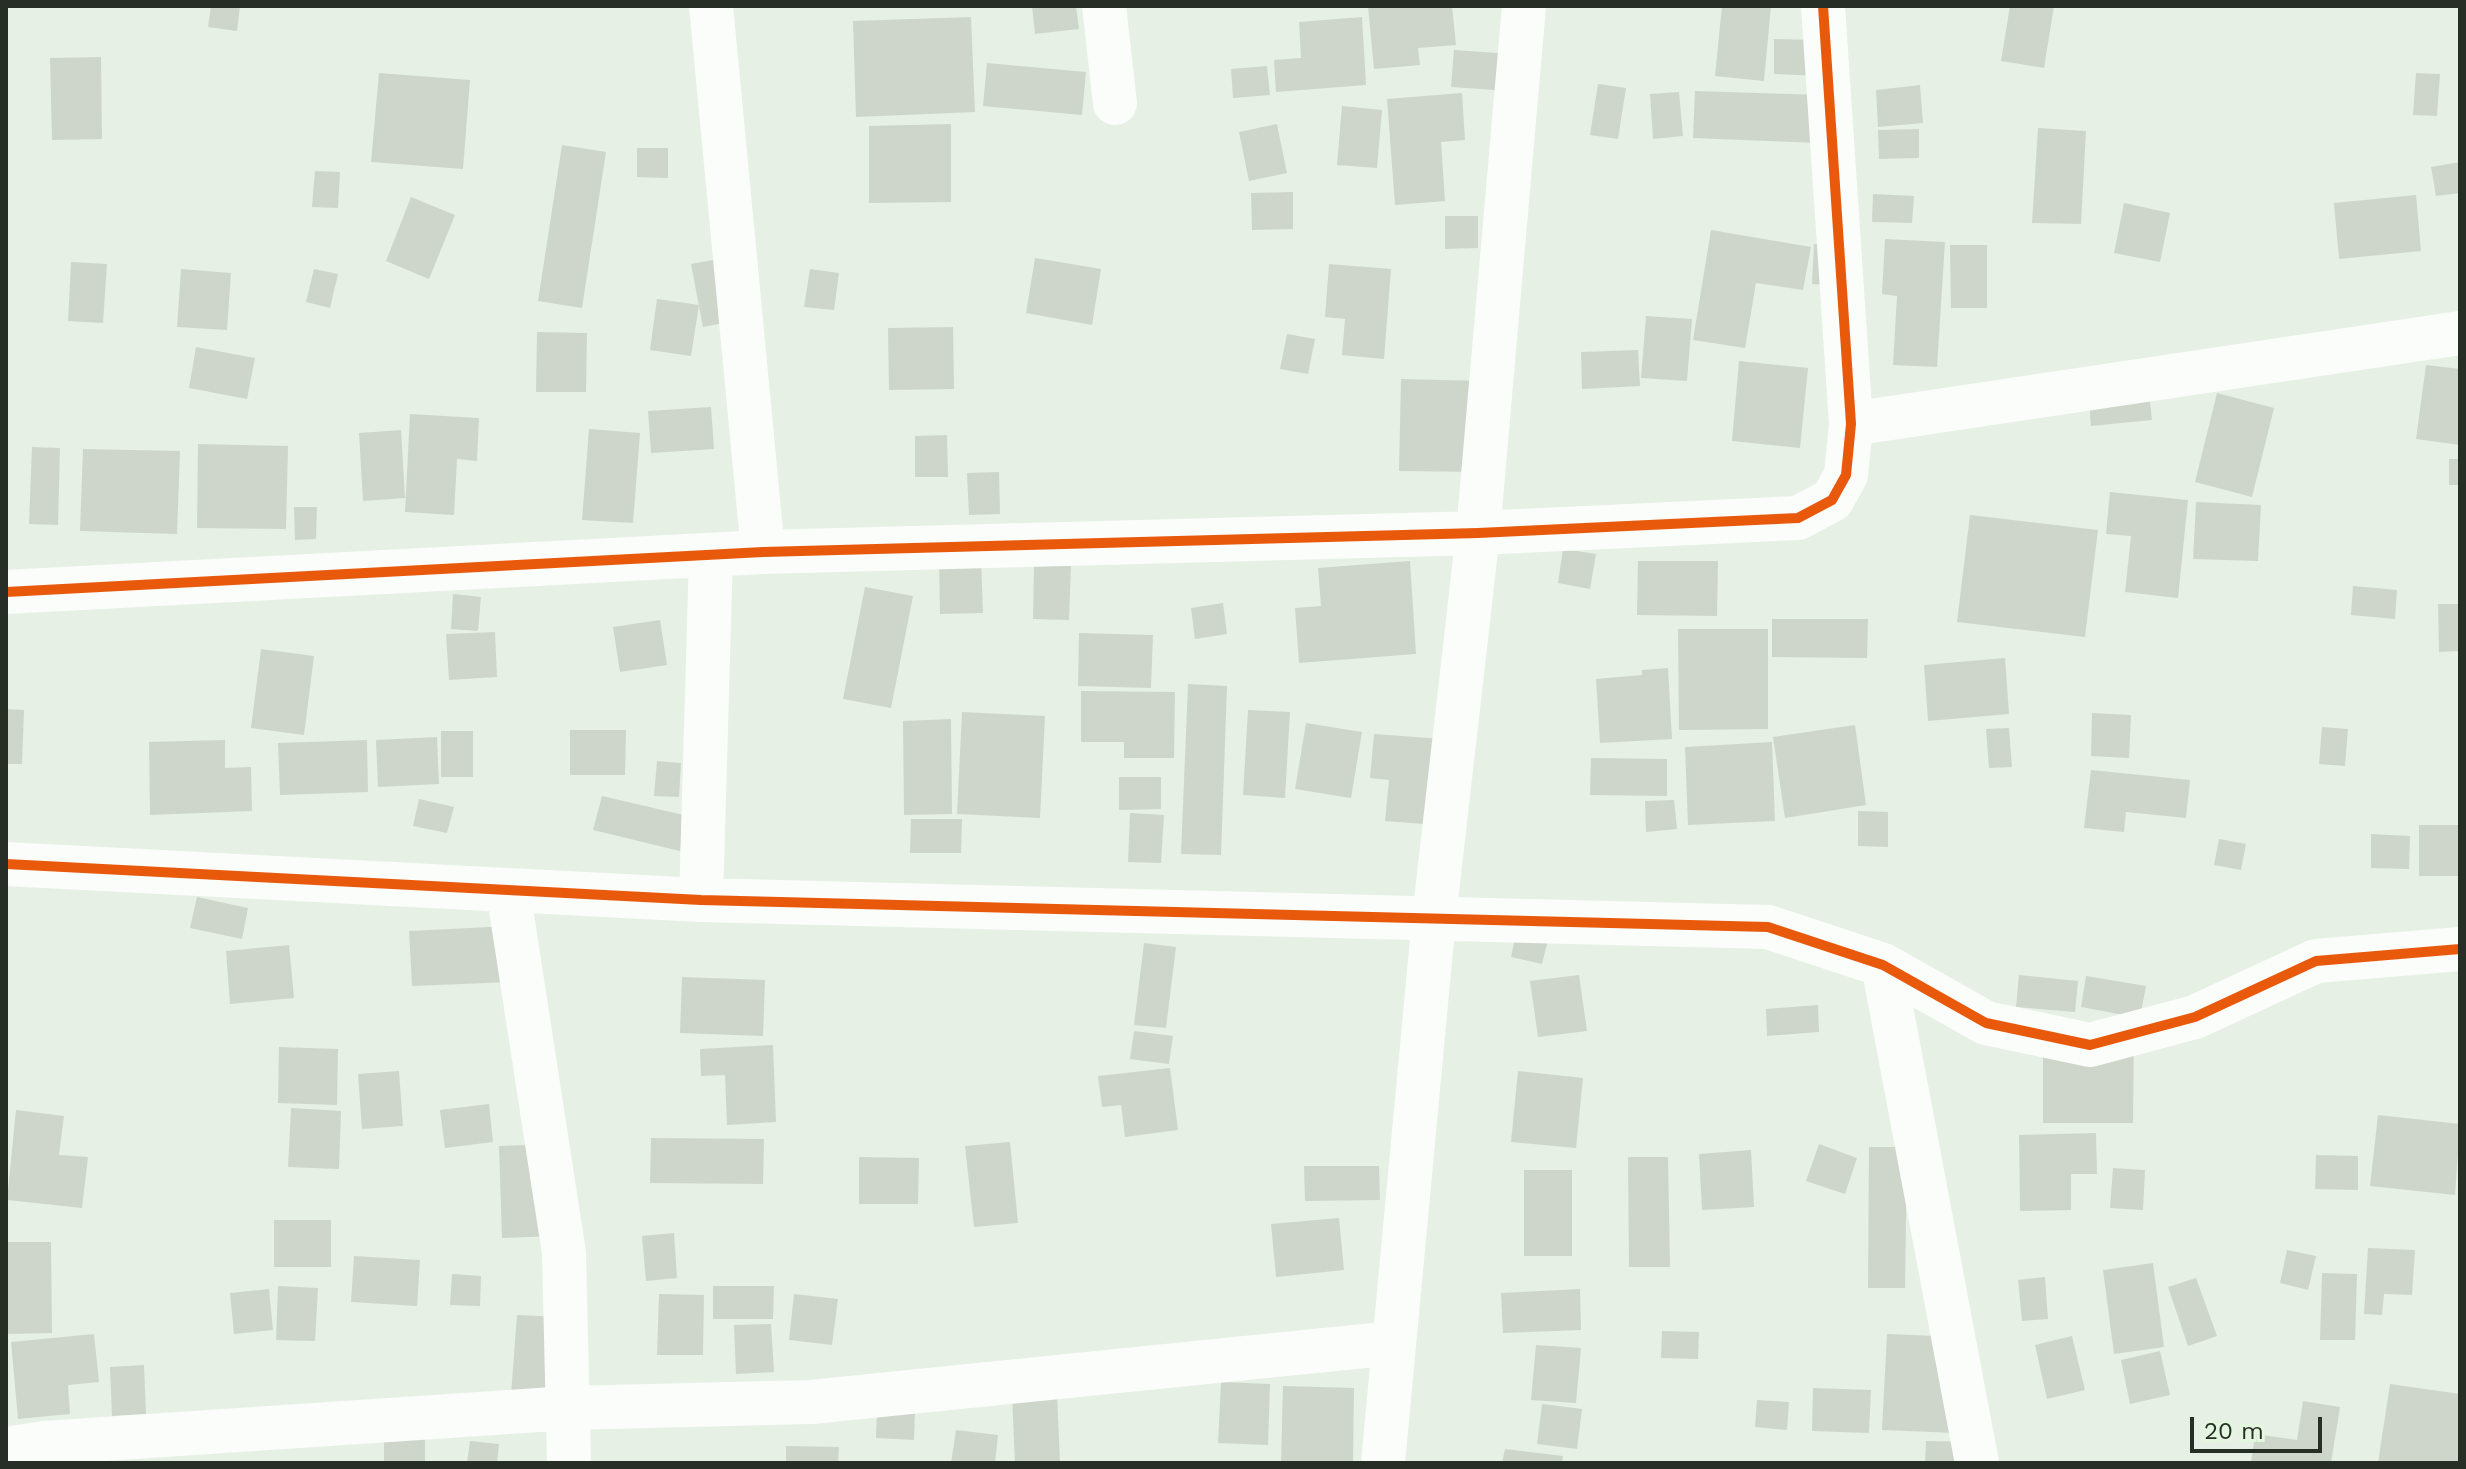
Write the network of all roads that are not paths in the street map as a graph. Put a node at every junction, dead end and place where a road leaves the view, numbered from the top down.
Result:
1 (711, 6) edge
2 (1104, 6) edge
3 (1524, 6) edge
4 (1823, 6) edge
5 (1115, 103) dead end
6 (2460, 333) edge
7 (1851, 424) junction
8 (1478, 533) junction
9 (763, 552) junction
10 (711, 555) junction
11 (6, 592) edge
12 (6, 864) edge
13 (508, 890) junction
14 (701, 900) junction
15 (1434, 918) junction
16 (2460, 949) edge
17 (1883, 965) junction
18 (1394, 1343) junction
19 (569, 1408) junction
20 (6, 1449) edge
21 (569, 1463) edge
22 (1383, 1463) edge
23 (1977, 1463) edge

1 - 9 street
2 - 5 street
3 - 8 street
4 - 7 street
6 - 7 street
7 - 8 street
8 - 9 street
8 - 15 street
9 - 10 street
10 - 11 street
10 - 14 street
12 - 13 street
13 - 14 street
13 - 19 street
14 - 15 street
15 - 17 street
15 - 18 street
16 - 17 street
17 - 23 street
18 - 19 street
18 - 22 street
19 - 20 street
19 - 21 street

